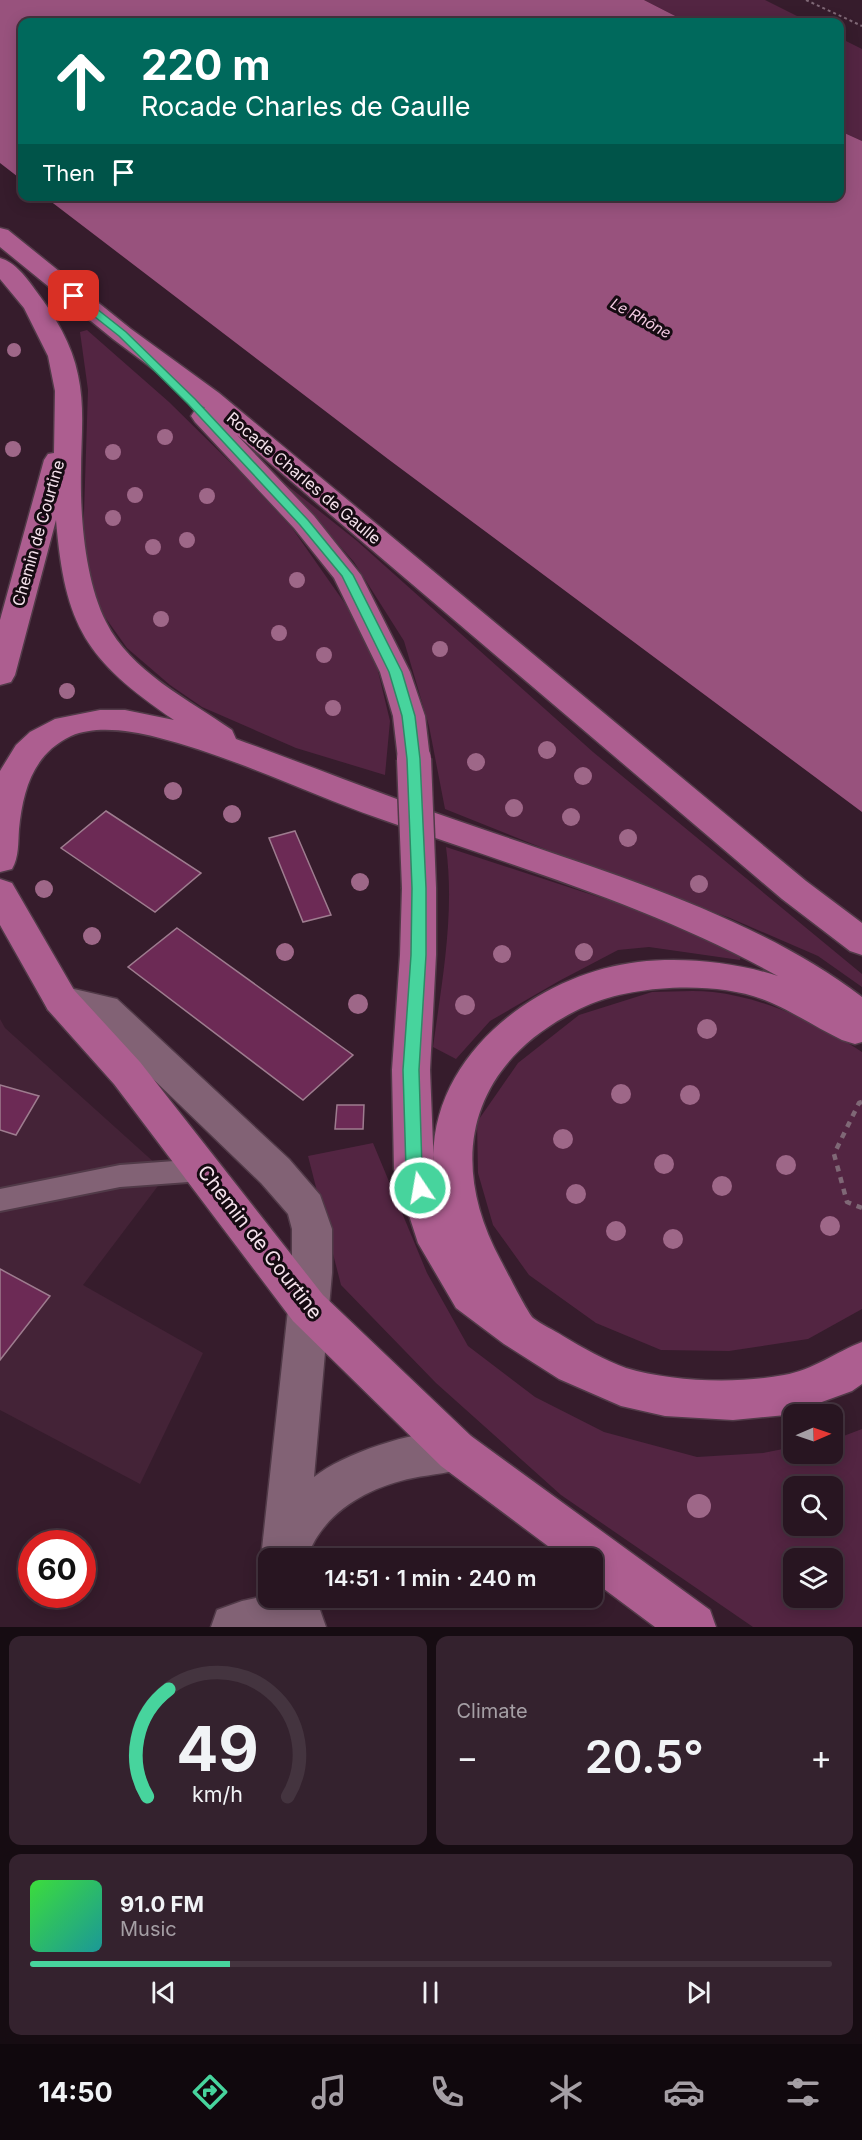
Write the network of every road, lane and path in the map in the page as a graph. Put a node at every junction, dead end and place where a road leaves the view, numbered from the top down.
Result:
1 (806, 0) edge
2 (862, 26) edge
3 (0, 235) edge
4 (0, 265) edge
5 (122, 334) junction
6 (68, 427) junction
7 (0, 675) edge
8 (244, 755) junction
9 (0, 860) edge
10 (0, 892) edge
11 (862, 942) edge
12 (61, 1000) junction
13 (862, 1017) edge
14 (862, 1033) edge
15 (862, 1102) edge
16 (202, 1170) junction
17 (0, 1200) edge
18 (862, 1208) edge
19 (308, 1308) junction
20 (519, 1331) junction
21 (862, 1360) edge
22 (456, 1451) junction
23 (286, 1548) edge
24 (288, 1548) edge
25 (693, 1627) edge

1 - 2 path
3 - 5 main road, Rocade Charles de Gaulle
4 - 6 main road
5 - 11 main road, Rocade Charles de Gaulle
5 - 20 main road, bridge
6 - 7 main road, Chemin de Courtine
6 - 8 main road
8 - 9 main road
8 - 13 main road
10 - 12 main road, Chemin de Courtine
12 - 16 main road, Chemin de Courtine
12 - 19 street
14 - 20 main road
15 - 18 path
16 - 17 lane
16 - 19 main road, Chemin de Courtine
19 - 22 main road, Chemin de Courtine
19 - 23 street
20 - 21 main road
22 - 24 street
22 - 25 main road, Chemin de Courtine

